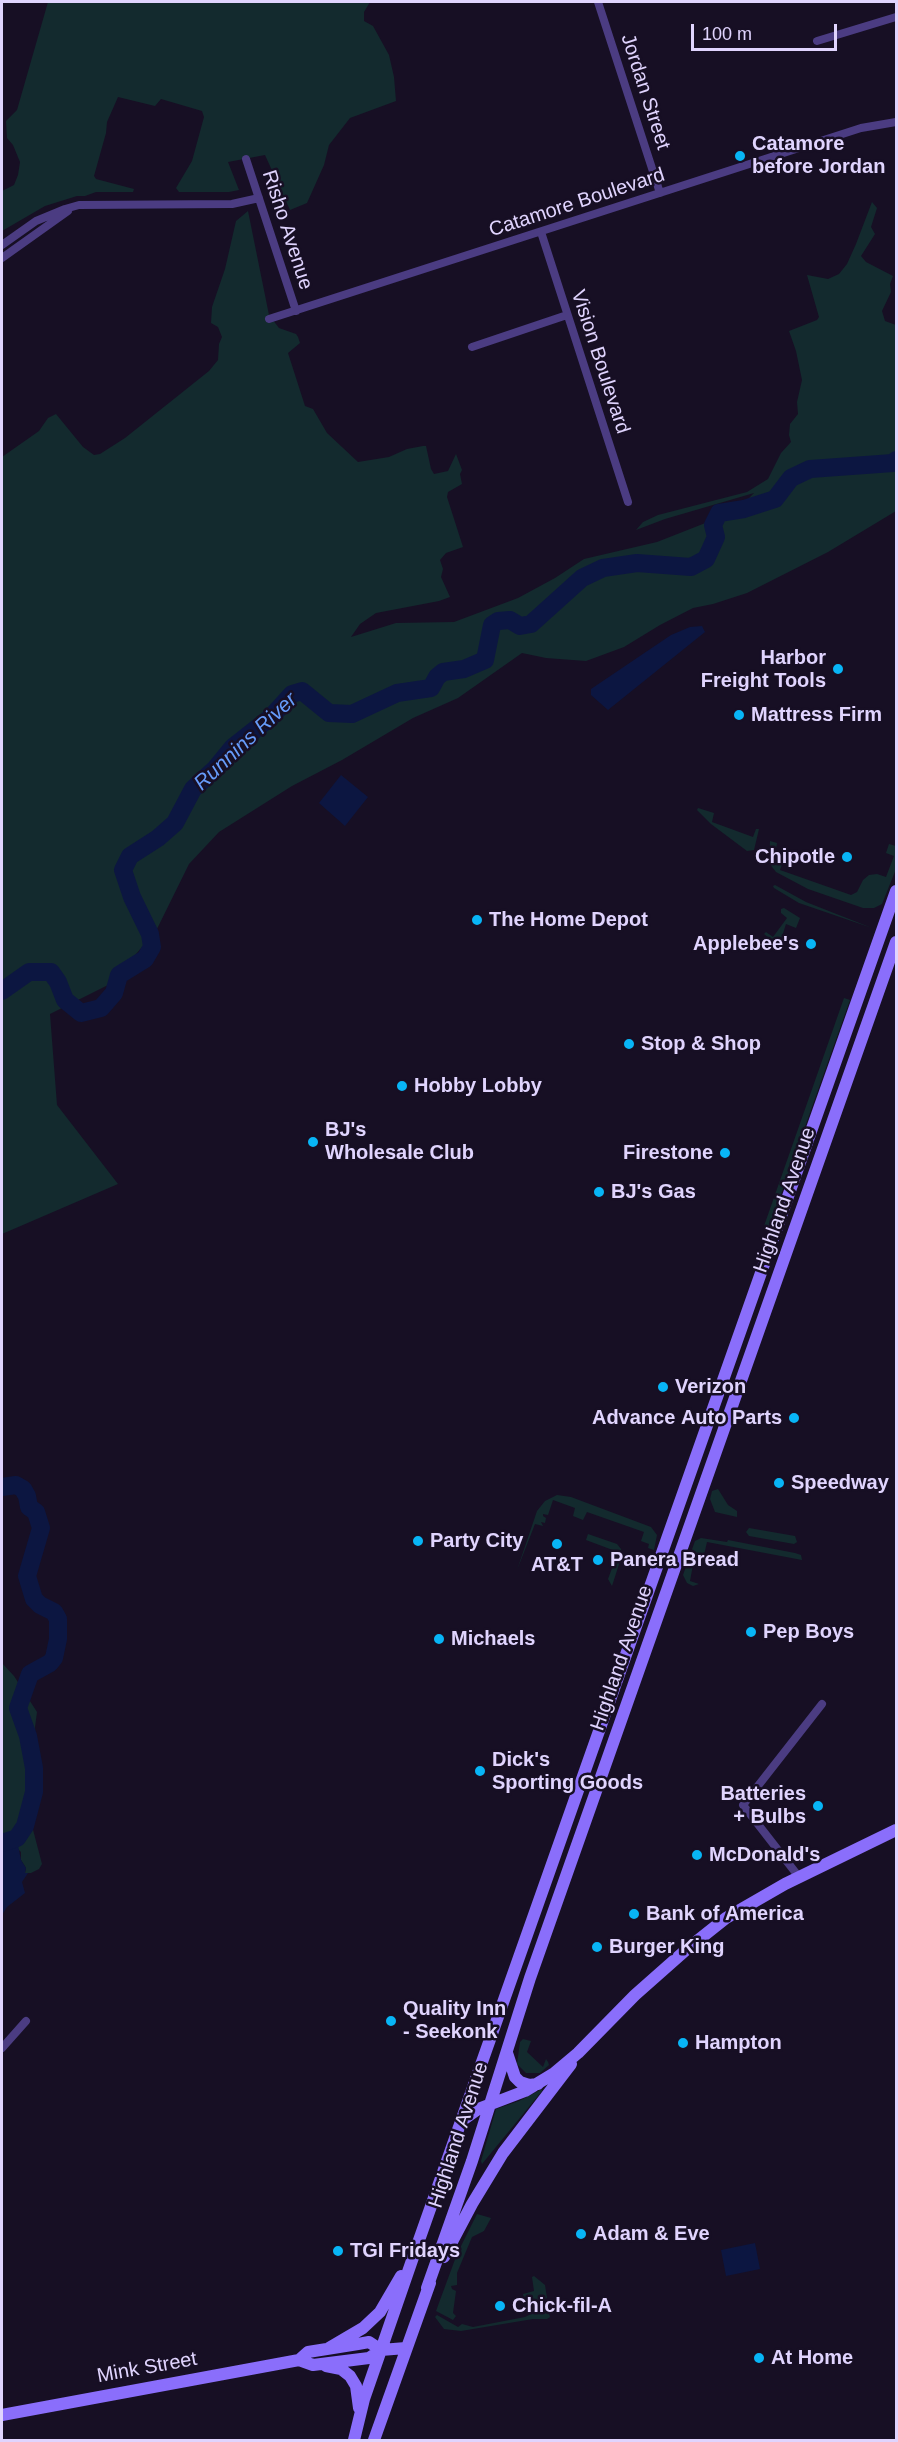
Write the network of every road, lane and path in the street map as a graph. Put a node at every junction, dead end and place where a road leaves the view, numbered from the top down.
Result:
1 (598, 2) edge
2 (897, 17) edge
3 (817, 41) dead end
4 (897, 122) edge
5 (246, 159) dead end
6 (660, 193) junction
7 (258, 198) junction
8 (73, 207) junction
9 (541, 232) junction
10 (2, 245) edge
11 (2, 258) edge
12 (296, 311) junction
13 (567, 315) junction
14 (269, 319) dead end
15 (472, 347) dead end
16 (628, 502) dead end
17 (897, 891) edge
18 (897, 942) edge
19 (822, 1704) dead end
20 (897, 1830) edge
21 (799, 1877) junction
22 (26, 2020) dead end
23 (2, 2048) edge
24 (507, 2053) junction
25 (578, 2053) junction
26 (539, 2084) junction
27 (489, 2104) junction
28 (464, 2119) junction
29 (418, 2243) junction
30 (427, 2288) junction
31 (329, 2348) junction
32 (406, 2348) junction
33 (381, 2350) junction
34 (299, 2360) junction
35 (313, 2365) junction
36 (2, 2415) edge
37 (359, 2422) junction
38 (354, 2440) edge
39 (374, 2440) edge

1 - 6 street, Jordan Street
2 - 3 street
4 - 6 street, Catamore Boulevard
5 - 7 street, Risho Avenue
6 - 9 street, Catamore Boulevard
7 - 8 street
7 - 12 street, Risho Avenue
8 - 10 street
8 - 11 street
9 - 12 street, Catamore Boulevard
9 - 13 street, Vision Boulevard
12 - 14 street, Catamore Boulevard
13 - 15 street
13 - 16 street, Vision Boulevard
17 - 28 main road, Highland Avenue
18 - 24 main road, Highland Avenue
19 - 21 street
20 - 21 main road
21 - 25 main road
22 - 23 street
24 - 26 main road
24 - 27 main road, Highland Avenue
25 - 26 main road
25 - 30 main road
26 - 27 main road
27 - 28 main road
27 - 30 main road, Highland Avenue
28 - 29 main road, Highland Avenue
29 - 31 main road
29 - 33 main road
30 - 32 main road
31 - 33 main road, Mink Street
31 - 34 main road, Mink Street
32 - 33 main road, Mink Street
32 - 39 main road
33 - 35 main road, Mink Street
33 - 37 main road
34 - 35 main road, Mink Street
34 - 36 main road, Mink Street
35 - 37 main road
37 - 38 main road

